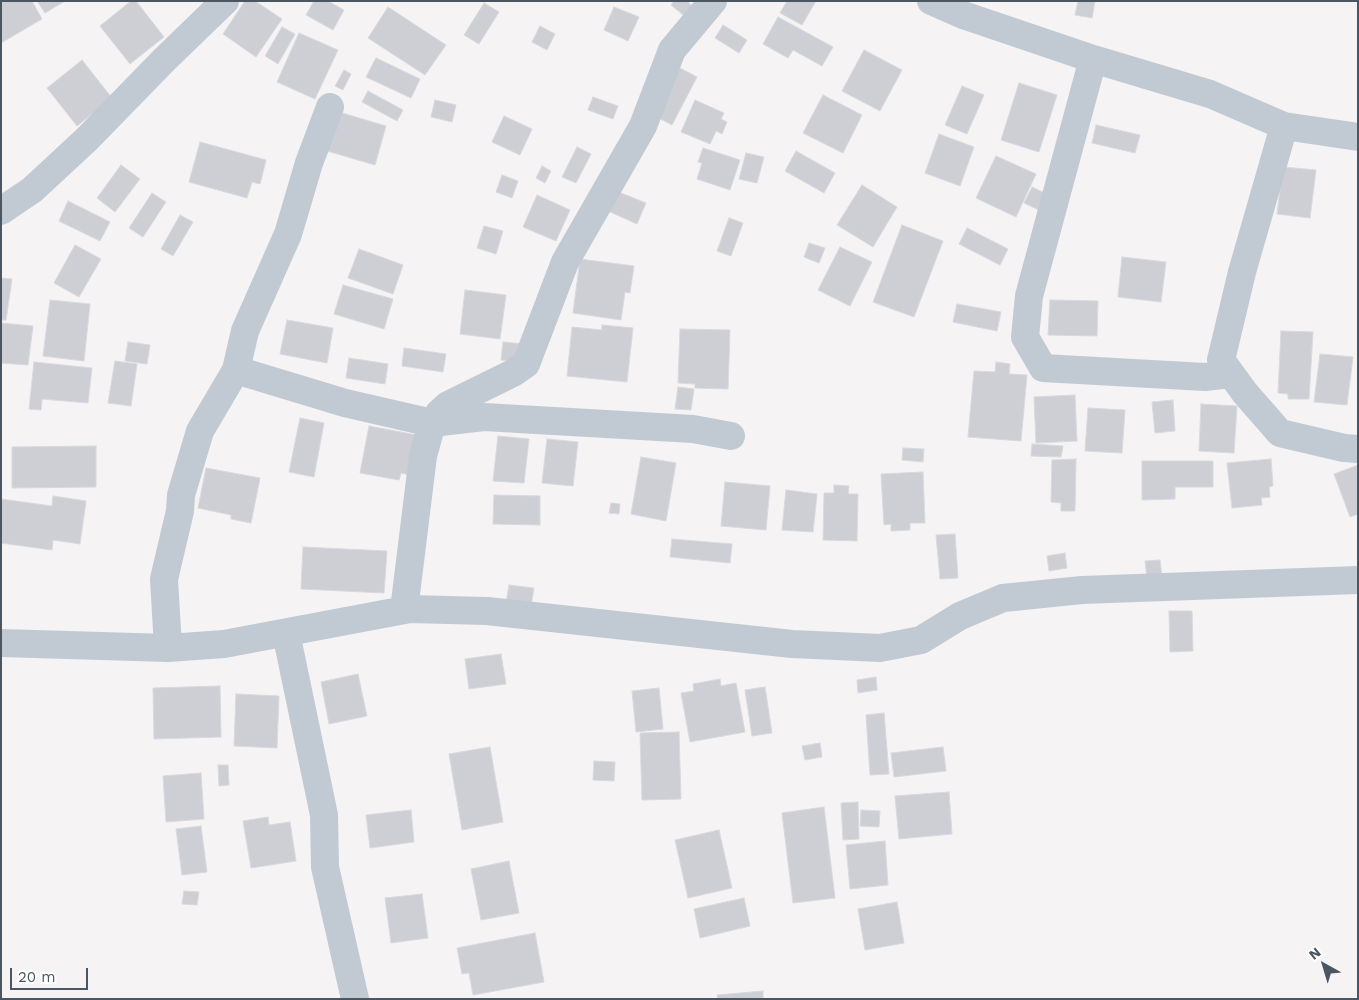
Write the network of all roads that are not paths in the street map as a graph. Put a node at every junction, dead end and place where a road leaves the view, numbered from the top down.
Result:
1 (225, 1) edge
2 (713, 1) edge
3 (931, 1) edge
4 (1093, 58) junction
5 (330, 107) dead end
6 (1284, 126) junction
7 (1358, 137) edge
8 (1, 212) edge
9 (236, 370) junction
10 (1231, 374) junction
11 (432, 423) junction
12 (732, 436) dead end
13 (1358, 449) edge
14 (1358, 580) edge
15 (404, 610) junction
16 (286, 633) junction
17 (1, 643) edge
18 (168, 648) junction
19 (355, 999) edge

1 - 8 street
2 - 11 street
3 - 4 street
4 - 6 street
4 - 10 street
5 - 9 street
6 - 7 street
6 - 10 street
9 - 11 street
9 - 18 street
10 - 13 street
11 - 12 street
11 - 15 street
14 - 15 street
15 - 16 street
16 - 18 street
16 - 19 street
17 - 18 street

